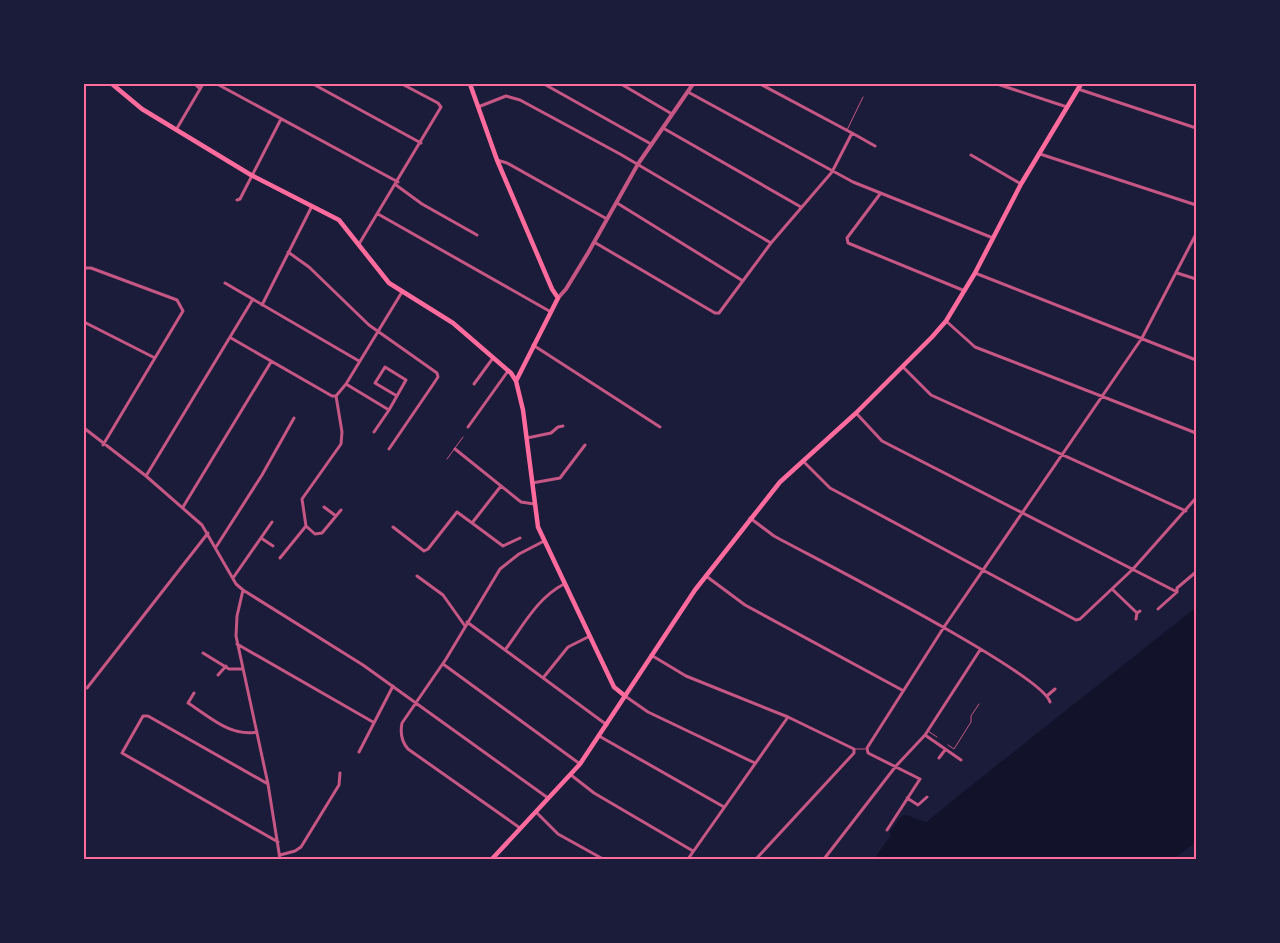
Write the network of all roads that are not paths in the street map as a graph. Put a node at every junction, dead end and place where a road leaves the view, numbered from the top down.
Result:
1 (112, 84) edge
2 (195, 84) edge
3 (203, 84) edge
4 (217, 84) edge
5 (313, 84) edge
6 (402, 84) edge
7 (470, 84) edge
8 (544, 84) edge
9 (621, 84) edge
10 (760, 84) edge
11 (997, 84) edge
12 (1081, 84) edge
13 (691, 85) edge
14 (200, 89) junction
15 (1078, 89) junction
16 (688, 92) junction
17 (864, 97) dead end
18 (1067, 107) junction
19 (478, 108) junction
20 (672, 114) junction
21 (281, 119) junction
22 (663, 128) junction
23 (1196, 128) edge
24 (176, 130) junction
25 (847, 130) junction
26 (852, 134) junction
27 (421, 143) junction
28 (651, 144) junction
29 (875, 146) dead end
30 (1040, 154) junction
31 (971, 155) dead end
32 (497, 160) junction
33 (638, 164) junction
34 (832, 172) junction
35 (251, 175) junction
36 (397, 184) junction
37 (1021, 184) junction
38 (880, 194) junction
39 (237, 200) dead end
40 (617, 203) junction
41 (312, 205) junction
42 (1196, 205) edge
43 (801, 207) junction
44 (378, 214) junction
45 (608, 219) junction
46 (1196, 234) edge
47 (477, 235) dead end
48 (993, 238) junction
49 (594, 242) junction
50 (771, 243) junction
51 (359, 244) junction
52 (288, 252) junction
53 (84, 268) edge
54 (975, 273) junction
55 (1177, 273) junction
56 (1196, 279) edge
57 (743, 281) junction
58 (225, 283) dead end
59 (965, 291) junction
60 (402, 292) junction
61 (558, 298) junction
62 (253, 300) junction
63 (262, 305) junction
64 (551, 312) junction
65 (946, 321) junction
66 (84, 322) edge
67 (377, 331) junction
68 (231, 338) junction
69 (1142, 338) junction
70 (533, 345) junction
71 (155, 358) junction
72 (493, 358) junction
73 (1196, 360) edge
74 (359, 361) junction
75 (270, 362) junction
76 (903, 367) junction
77 (508, 371) junction
78 (516, 381) junction
79 (346, 384) junction
80 (474, 384) dead end
81 (336, 396) junction
82 (397, 396) junction
83 (1103, 396) junction
84 (389, 410) junction
85 (856, 413) junction
86 (294, 418) dead end
87 (563, 426) dead end
88 (468, 427) dead end
89 (660, 427) dead end
90 (84, 428) edge
91 (374, 432) dead end
92 (1196, 433) edge
93 (463, 438) dead end
94 (527, 438) junction
95 (104, 445) junction
96 (585, 445) dead end
97 (455, 448) junction
98 (389, 449) dead end
99 (1063, 455) junction
100 (447, 459) dead end
101 (804, 461) junction
102 (146, 476) junction
103 (532, 483) junction
104 (501, 486) junction
105 (1196, 498) edge
106 (534, 504) junction
107 (183, 507) junction
108 (324, 507) dead end
109 (341, 510) dead end
110 (1186, 511) junction
111 (1023, 513) junction
112 (336, 516) junction
113 (750, 518) junction
114 (272, 522) dead end
115 (472, 523) junction
116 (306, 526) junction
117 (392, 527) dead end
118 (208, 533) junction
119 (261, 538) junction
120 (520, 538) dead end
121 (544, 541) junction
122 (216, 546) junction
123 (273, 546) dead end
124 (280, 558) dead end
125 (984, 569) junction
126 (1132, 569) junction
127 (1196, 572) edge
128 (417, 576) dead end
129 (706, 576) junction
130 (233, 578) junction
131 (564, 584) junction
132 (243, 590) junction
133 (1112, 590) junction
134 (1177, 592) junction
135 (1158, 609) dead end
136 (1136, 619) dead end
137 (466, 624) junction
138 (944, 626) junction
139 (588, 637) junction
140 (237, 644) junction
141 (505, 650) junction
142 (980, 650) junction
143 (203, 653) dead end
144 (651, 655) junction
145 (443, 664) junction
146 (226, 666) junction
147 (242, 669) junction
148 (218, 675) dead end
149 (543, 678) junction
150 (393, 686) junction
151 (87, 688) dead end
152 (1055, 689) dead end
153 (902, 690) junction
154 (194, 693) dead end
155 (1048, 695) junction
156 (625, 696) junction
157 (416, 702) junction
158 (1050, 702) dead end
159 (979, 704) dead end
160 (788, 718) junction
161 (373, 722) junction
162 (608, 725) junction
163 (928, 730) junction
164 (257, 732) junction
165 (925, 735) junction
166 (599, 736) junction
167 (937, 737) dead end
168 (948, 745) dead end
169 (854, 749) junction
170 (866, 749) junction
171 (945, 750) junction
172 (359, 752) dead end
173 (938, 758) dead end
174 (961, 760) dead end
175 (755, 763) junction
176 (580, 764) junction
177 (896, 766) junction
178 (340, 773) dead end
179 (571, 775) junction
180 (268, 784) junction
181 (927, 797) dead end
182 (907, 798) junction
183 (548, 799) junction
184 (724, 807) junction
185 (536, 812) junction
186 (520, 828) junction
187 (887, 830) dead end
188 (278, 842) junction
189 (693, 851) junction
190 (496, 854) junction
191 (280, 857) edge
192 (492, 859) edge
193 (501, 859) edge
194 (604, 859) edge
195 (688, 859) edge
196 (756, 859) edge
197 (824, 859) edge

1 - 24 main road
2 - 14 street
3 - 14 street
4 - 21 street
5 - 27 street
6 - 27 street
7 - 19 main road
8 - 28 street
9 - 20 street
10 - 25 street
11 - 18 street
12 - 15 main road
13 - 16 street
14 - 24 street
15 - 18 main road
15 - 23 street
16 - 20 street
16 - 34 street
17 - 25 lane
18 - 30 main road
19 - 32 main road
19 - 33 street
20 - 22 street
21 - 35 street
21 - 36 street
22 - 28 street
22 - 43 street
24 - 35 main road
25 - 26 street
26 - 29 street
26 - 34 street
27 - 36 street
28 - 33 street
30 - 37 main road
30 - 42 street
31 - 37 street
32 - 45 street
32 - 61 main road
33 - 40 street
33 - 50 street
34 - 38 street
34 - 43 street
35 - 39 street
35 - 41 main road
36 - 44 street
36 - 47 street
37 - 48 main road
38 - 48 street
38 - 59 street
40 - 45 street
40 - 57 street
41 - 51 main road
41 - 52 street
43 - 50 street
44 - 51 street
44 - 64 street
45 - 49 street
46 - 55 street
48 - 54 main road
49 - 57 street
49 - 61 street
50 - 57 street
51 - 60 main road
52 - 63 street
52 - 67 street
53 - 71 street
54 - 59 main road
54 - 69 street
55 - 56 street
55 - 69 street
58 - 62 street
59 - 65 main road
60 - 67 street
60 - 72 main road
61 - 64 main road
62 - 63 street
62 - 68 street
63 - 74 street
64 - 70 main road
65 - 76 main road
65 - 83 street
66 - 71 street
67 - 74 street
67 - 98 street
68 - 75 street
68 - 102 street
69 - 73 street
69 - 83 street
70 - 78 main road
70 - 89 street
71 - 95 street
72 - 77 main road
72 - 80 street
74 - 79 street
75 - 81 street
75 - 107 street
76 - 85 main road
76 - 99 street
77 - 78 main road
77 - 88 street
78 - 94 main road
79 - 81 street
79 - 84 street
81 - 116 street
82 - 82 street
82 - 84 street
83 - 92 street
83 - 99 street
84 - 91 street
85 - 101 main road
85 - 111 street
86 - 122 street
87 - 94 street
90 - 95 street
93 - 97 lane
94 - 103 main road
95 - 102 street
96 - 103 street
97 - 100 lane
97 - 104 street
99 - 110 street
99 - 111 street
101 - 113 main road
101 - 125 street
102 - 107 street
103 - 106 main road
104 - 106 street
104 - 115 street
105 - 110 street
106 - 121 main road
107 - 118 street
108 - 112 street
109 - 112 street
110 - 126 street
111 - 125 street
111 - 126 street
112 - 116 street
113 - 129 main road
113 - 138 street
114 - 119 street
115 - 117 street
115 - 120 street
116 - 124 street
118 - 122 street
118 - 151 street
119 - 123 street
119 - 130 street
121 - 131 main road
121 - 137 street
122 - 130 street
125 - 133 street
125 - 138 street
126 - 133 street
126 - 134 street
127 - 134 street
128 - 137 street
129 - 144 main road
129 - 153 street
130 - 132 street
131 - 139 main road
131 - 141 street
132 - 140 street
132 - 150 street
133 - 136 street
134 - 135 street
137 - 141 street
137 - 145 street
138 - 142 street
138 - 153 street
139 - 149 street
139 - 156 main road
140 - 147 street
140 - 161 street
141 - 149 street
142 - 155 street
142 - 163 street
143 - 146 street
144 - 156 main road
144 - 160 street
145 - 157 street
145 - 176 street
146 - 147 street
146 - 148 street
147 - 164 street
149 - 162 street
150 - 157 street
150 - 161 street
152 - 155 street
153 - 170 street
154 - 164 street
155 - 158 street
156 - 162 main road
156 - 175 street
157 - 183 street
157 - 186 street
159 - 168 lane
160 - 169 street
160 - 175 street
161 - 172 street
162 - 166 main road
163 - 165 street
163 - 167 lane
164 - 180 street
165 - 171 street
165 - 177 street
166 - 176 main road
166 - 184 street
169 - 170 lane
169 - 196 street
170 - 177 street
171 - 173 street
171 - 174 street
175 - 184 street
176 - 179 main road
177 - 182 street
177 - 197 street
178 - 191 street
179 - 183 main road
179 - 189 street
180 - 188 street
180 - 188 street
181 - 182 street
182 - 187 street
183 - 185 main road
184 - 189 street
185 - 186 main road
185 - 194 street
186 - 190 main road
188 - 191 street
189 - 195 street
190 - 192 main road
190 - 193 street

